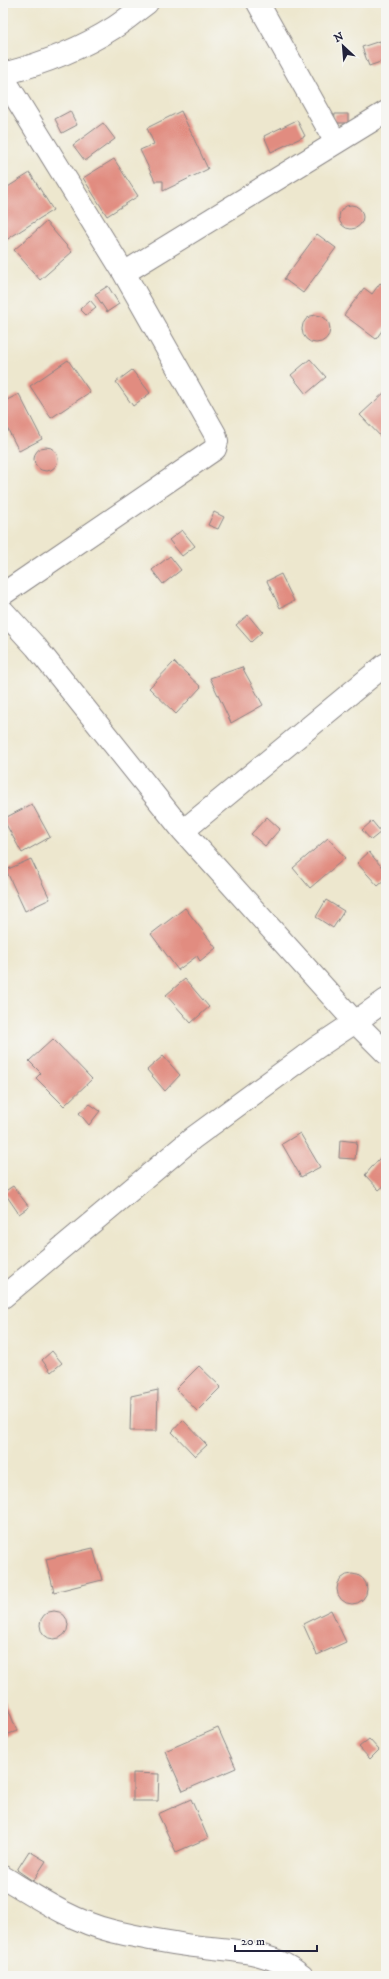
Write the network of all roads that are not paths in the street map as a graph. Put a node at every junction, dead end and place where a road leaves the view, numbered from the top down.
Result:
1 (147, 3) edge
2 (258, 3) edge
3 (3, 76) edge
4 (386, 112) edge
5 (335, 141) junction
6 (124, 273) junction
7 (3, 594) edge
8 (3, 611) edge
9 (386, 664) edge
10 (183, 831) junction
11 (386, 1000) edge
12 (355, 1022) junction
13 (386, 1053) edge
14 (3, 1297) edge
15 (3, 1877) edge
16 (302, 1976) edge

1 - 3 street
2 - 5 street
3 - 6 street
4 - 5 street
5 - 6 street
6 - 7 street
8 - 10 street
9 - 10 street
10 - 12 street
11 - 12 street
12 - 13 street
12 - 14 street
15 - 16 street

